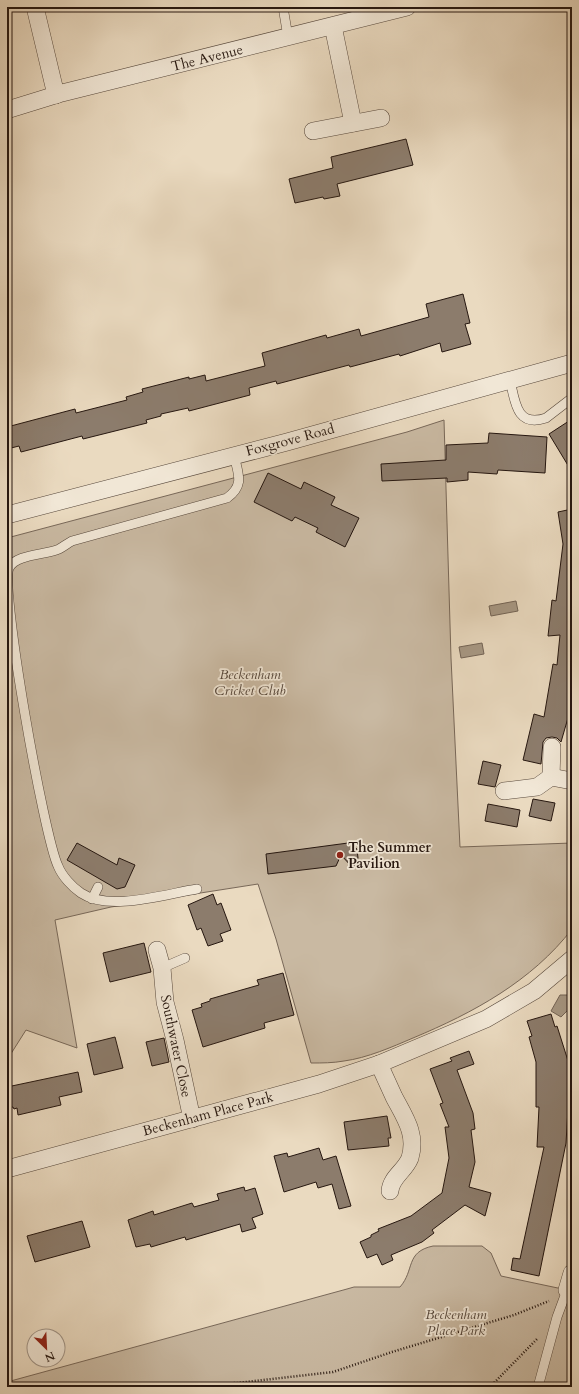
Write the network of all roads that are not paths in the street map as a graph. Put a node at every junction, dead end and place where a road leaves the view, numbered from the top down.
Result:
1 (35, 7) edge
2 (283, 7) edge
3 (407, 7) edge
4 (333, 26) junction
5 (288, 37) junction
6 (56, 95) junction
7 (7, 110) edge
8 (381, 118) dead end
9 (353, 123) junction
10 (313, 130) dead end
11 (572, 363) edge
12 (510, 380) junction
13 (572, 398) edge
14 (234, 455) junction
15 (7, 515) edge
16 (552, 747) dead end
17 (552, 777) junction
18 (572, 780) edge
19 (504, 791) dead end
20 (98, 887) dead end
21 (197, 889) dead end
22 (92, 899) junction
23 (157, 950) dead end
24 (185, 958) dead end
25 (572, 959) edge
26 (162, 968) junction
27 (379, 1064) junction
28 (192, 1119) junction
29 (7, 1169) edge
30 (390, 1191) dead end
31 (572, 1273) edge
32 (567, 1290) joint
33 (538, 1387) edge

1 - 6 street
2 - 5 lane
3 - 4 street, The Avenue
4 - 5 street, The Avenue
4 - 9 street
5 - 6 street, The Avenue
6 - 7 street, The Avenue
8 - 9 street
9 - 10 street
11 - 12 street, Foxgrove Road
12 - 13 lane
12 - 14 street, Foxgrove Road
14 - 15 street, Foxgrove Road
14 - 22 lane
16 - 17 street
17 - 18 street
17 - 19 street
20 - 22 lane
21 - 22 lane
23 - 26 street, Southwater Close
24 - 26 lane
25 - 27 street, Beckenham Place Park
26 - 28 street, Southwater Close
27 - 28 street, Beckenham Place Park
27 - 30 street
28 - 29 street, Beckenham Place Park
31 - 32 street
32 - 33 lane

